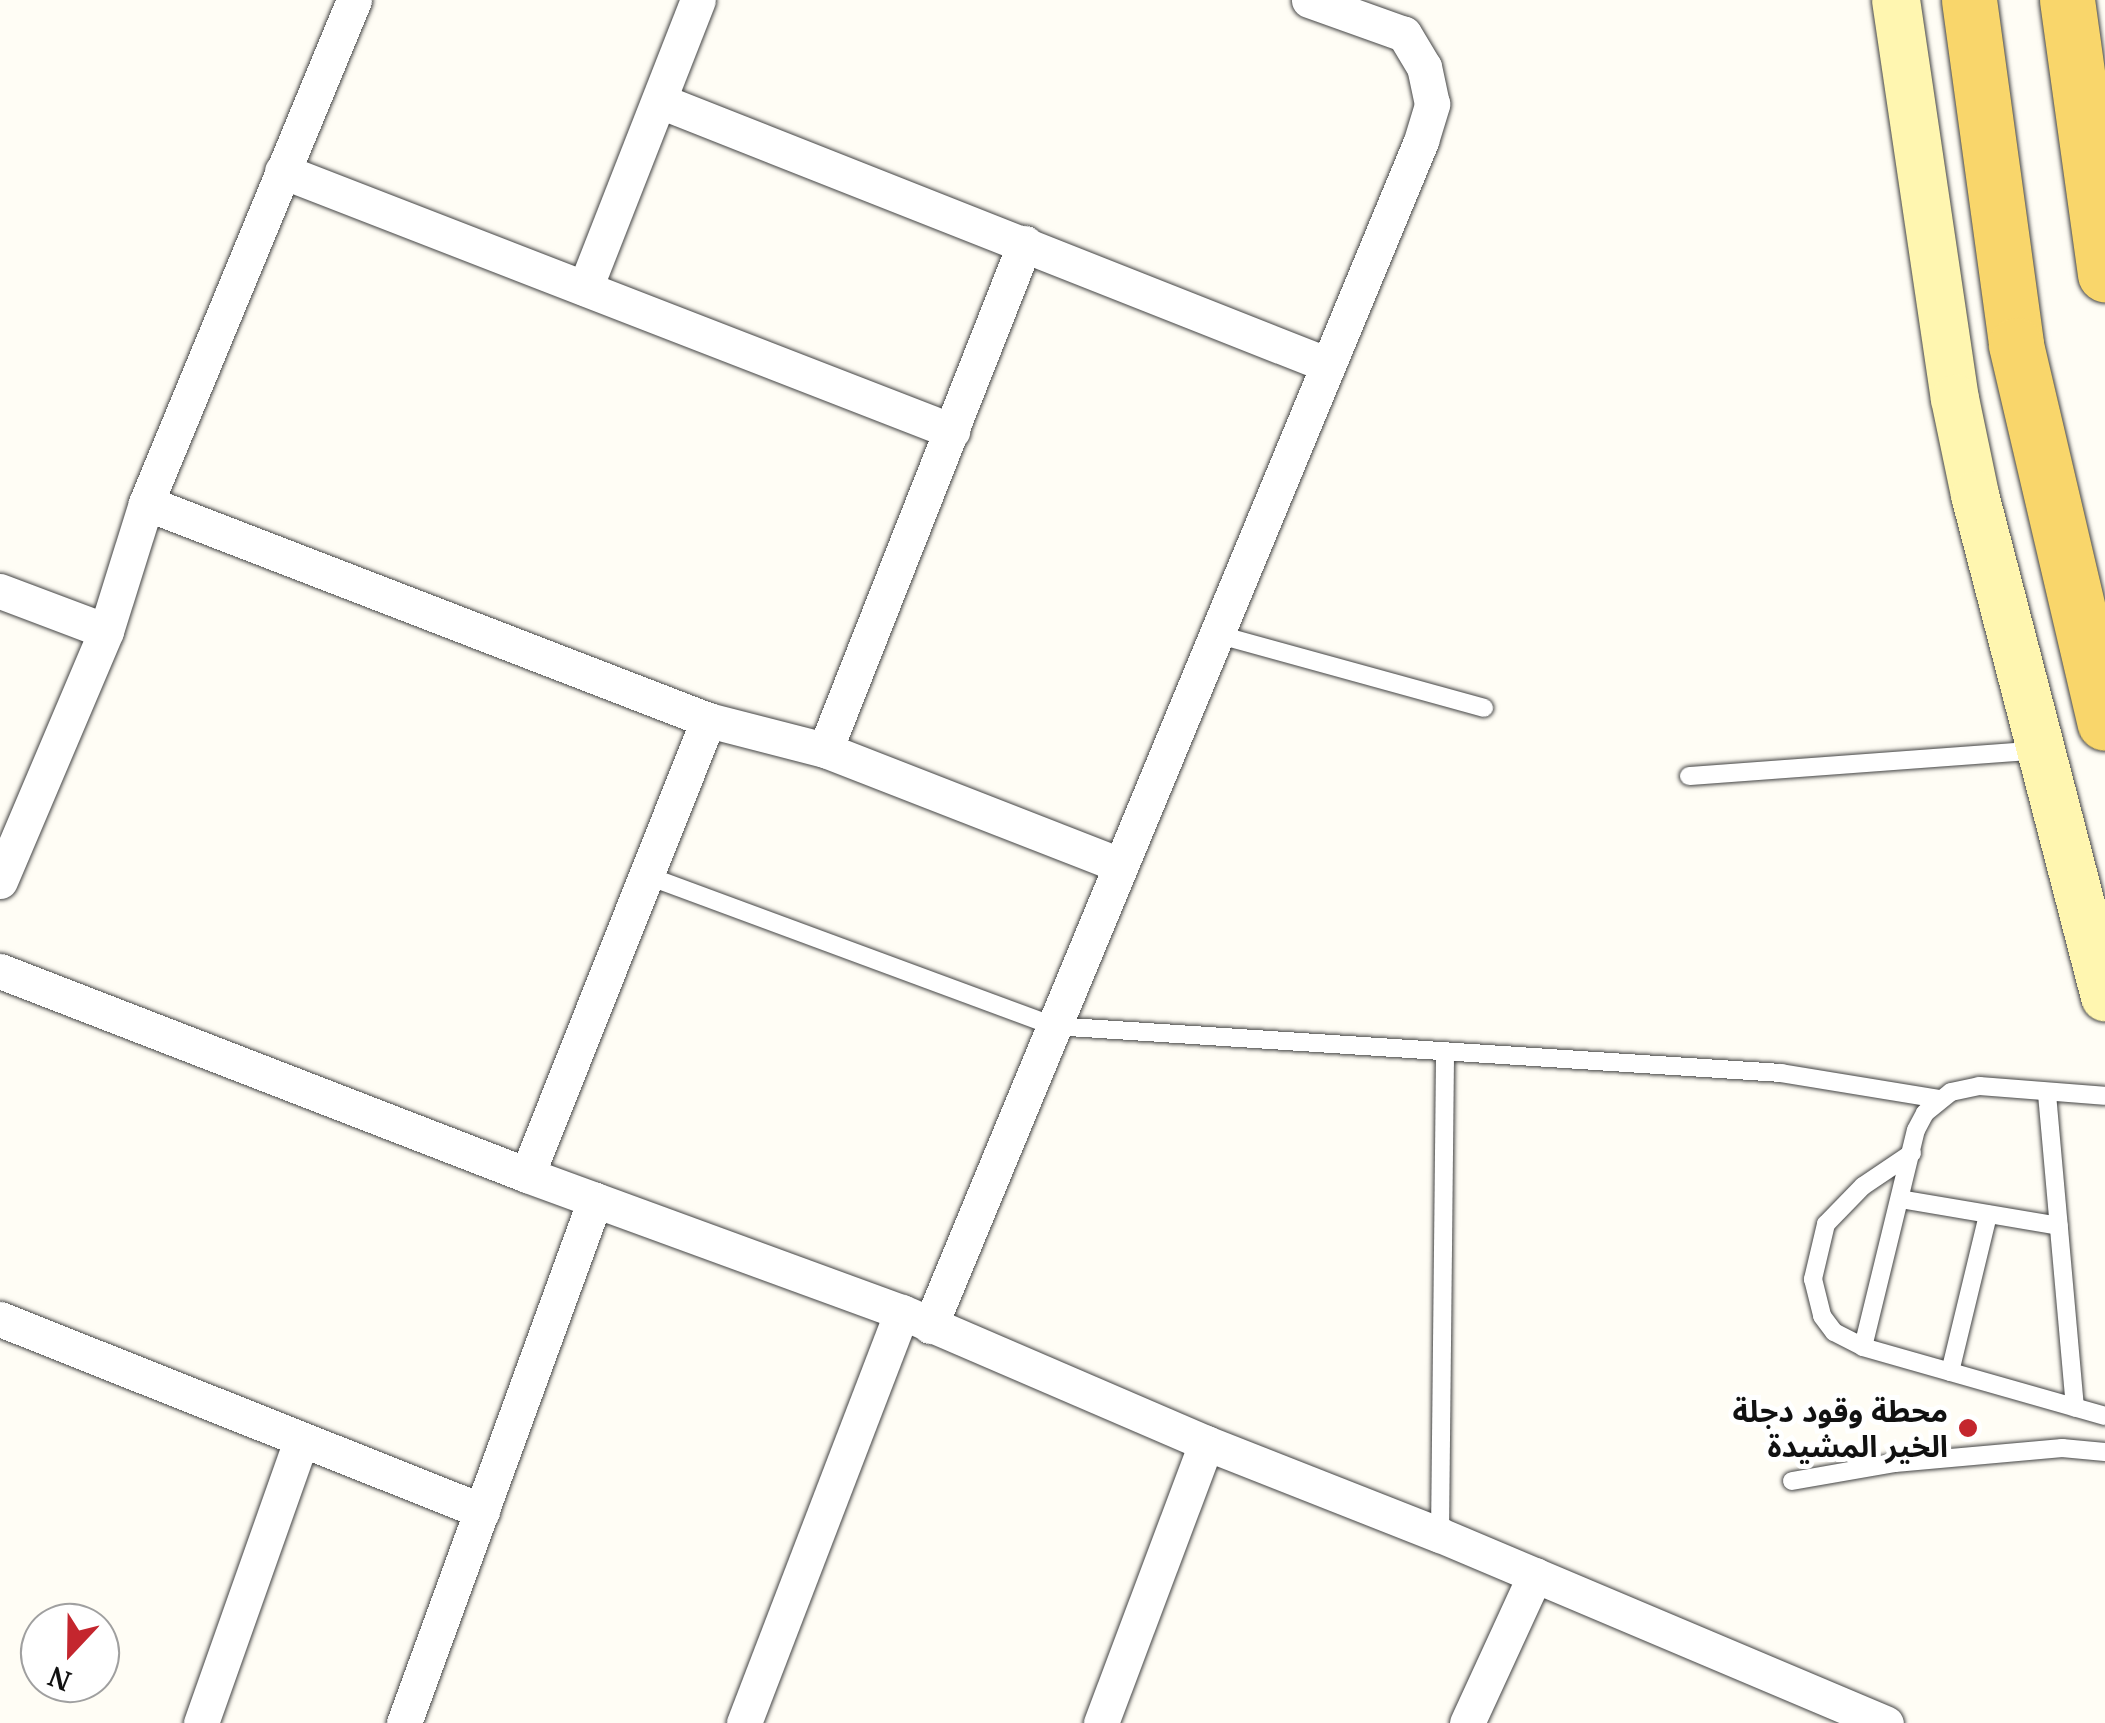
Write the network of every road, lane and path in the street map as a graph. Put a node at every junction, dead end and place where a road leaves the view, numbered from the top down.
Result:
1 (354, 0) edge
2 (698, 0) edge
3 (1309, 0) edge
4 (1394, 0) edge
5 (1896, 0) edge
6 (1969, 0) edge
7 (2067, 0) edge
8 (1404, 34) junction
9 (660, 101) junction
10 (282, 172) junction
11 (1025, 243) junction
12 (2105, 274) edge
13 (585, 288) junction
14 (1328, 366) junction
15 (952, 431) junction
16 (146, 503) junction
17 (0, 591) edge
18 (106, 631) junction
19 (1216, 634) junction
20 (1484, 708) dead end
21 (708, 720) junction
22 (2105, 723) edge
23 (825, 750) junction
24 (2041, 750) junction
25 (1688, 776) dead end
26 (1120, 866) junction
27 (648, 876) junction
28 (0, 882) edge
29 (0, 971) edge
30 (2105, 996) edge
31 (1053, 1026) junction
32 (1445, 1051) junction
33 (2046, 1094) junction
34 (2105, 1096) edge
35 (1939, 1099) junction
36 (1912, 1153) junction
37 (527, 1175) junction
38 (1900, 1199) junction
39 (595, 1200) junction
40 (1988, 1215) junction
41 (2059, 1226) junction
42 (0, 1319) edge
43 (916, 1319) junction
44 (1863, 1347) junction
45 (1950, 1372) junction
46 (2075, 1408) junction
47 (2105, 1416) edge
48 (301, 1441) junction
49 (1206, 1443) junction
50 (2105, 1452) edge
51 (1792, 1481) dead end
52 (482, 1511) junction
53 (1440, 1535) junction
54 (1535, 1574) junction
55 (201, 1723) edge
56 (404, 1723) edge
57 (744, 1723) edge
58 (1101, 1723) edge
59 (1467, 1723) edge
60 (1886, 1723) edge

1 - 10 street
2 - 9 street
3 - 8 street
4 - 8 street
5 - 24 street
6 - 22 main road
7 - 12 main road
8 - 14 street
9 - 11 street
9 - 13 street
10 - 13 street
10 - 16 street
11 - 14 street
11 - 15 street
13 - 15 street
14 - 19 street
15 - 23 street
16 - 18 street
16 - 21 street
17 - 18 street
18 - 28 street
19 - 20 lane
19 - 26 street
21 - 23 street
21 - 27 street
23 - 26 street
24 - 25 lane
24 - 30 street
26 - 31 street
27 - 31 lane
27 - 37 street
29 - 37 street
31 - 32 lane
31 - 43 street
32 - 35 lane
32 - 53 lane
33 - 34 lane
33 - 35 lane
33 - 41 lane
35 - 36 lane
36 - 38 lane
36 - 44 lane
37 - 39 street
38 - 40 lane
38 - 44 lane
39 - 43 street
39 - 52 street
40 - 41 lane
40 - 45 lane
41 - 46 lane
42 - 48 street
43 - 49 street
43 - 57 street
44 - 45 lane
45 - 46 lane
46 - 47 lane
48 - 52 street
48 - 55 street
49 - 53 street
49 - 58 street
50 - 51 lane
52 - 56 street
53 - 54 street
54 - 59 street
54 - 60 street

